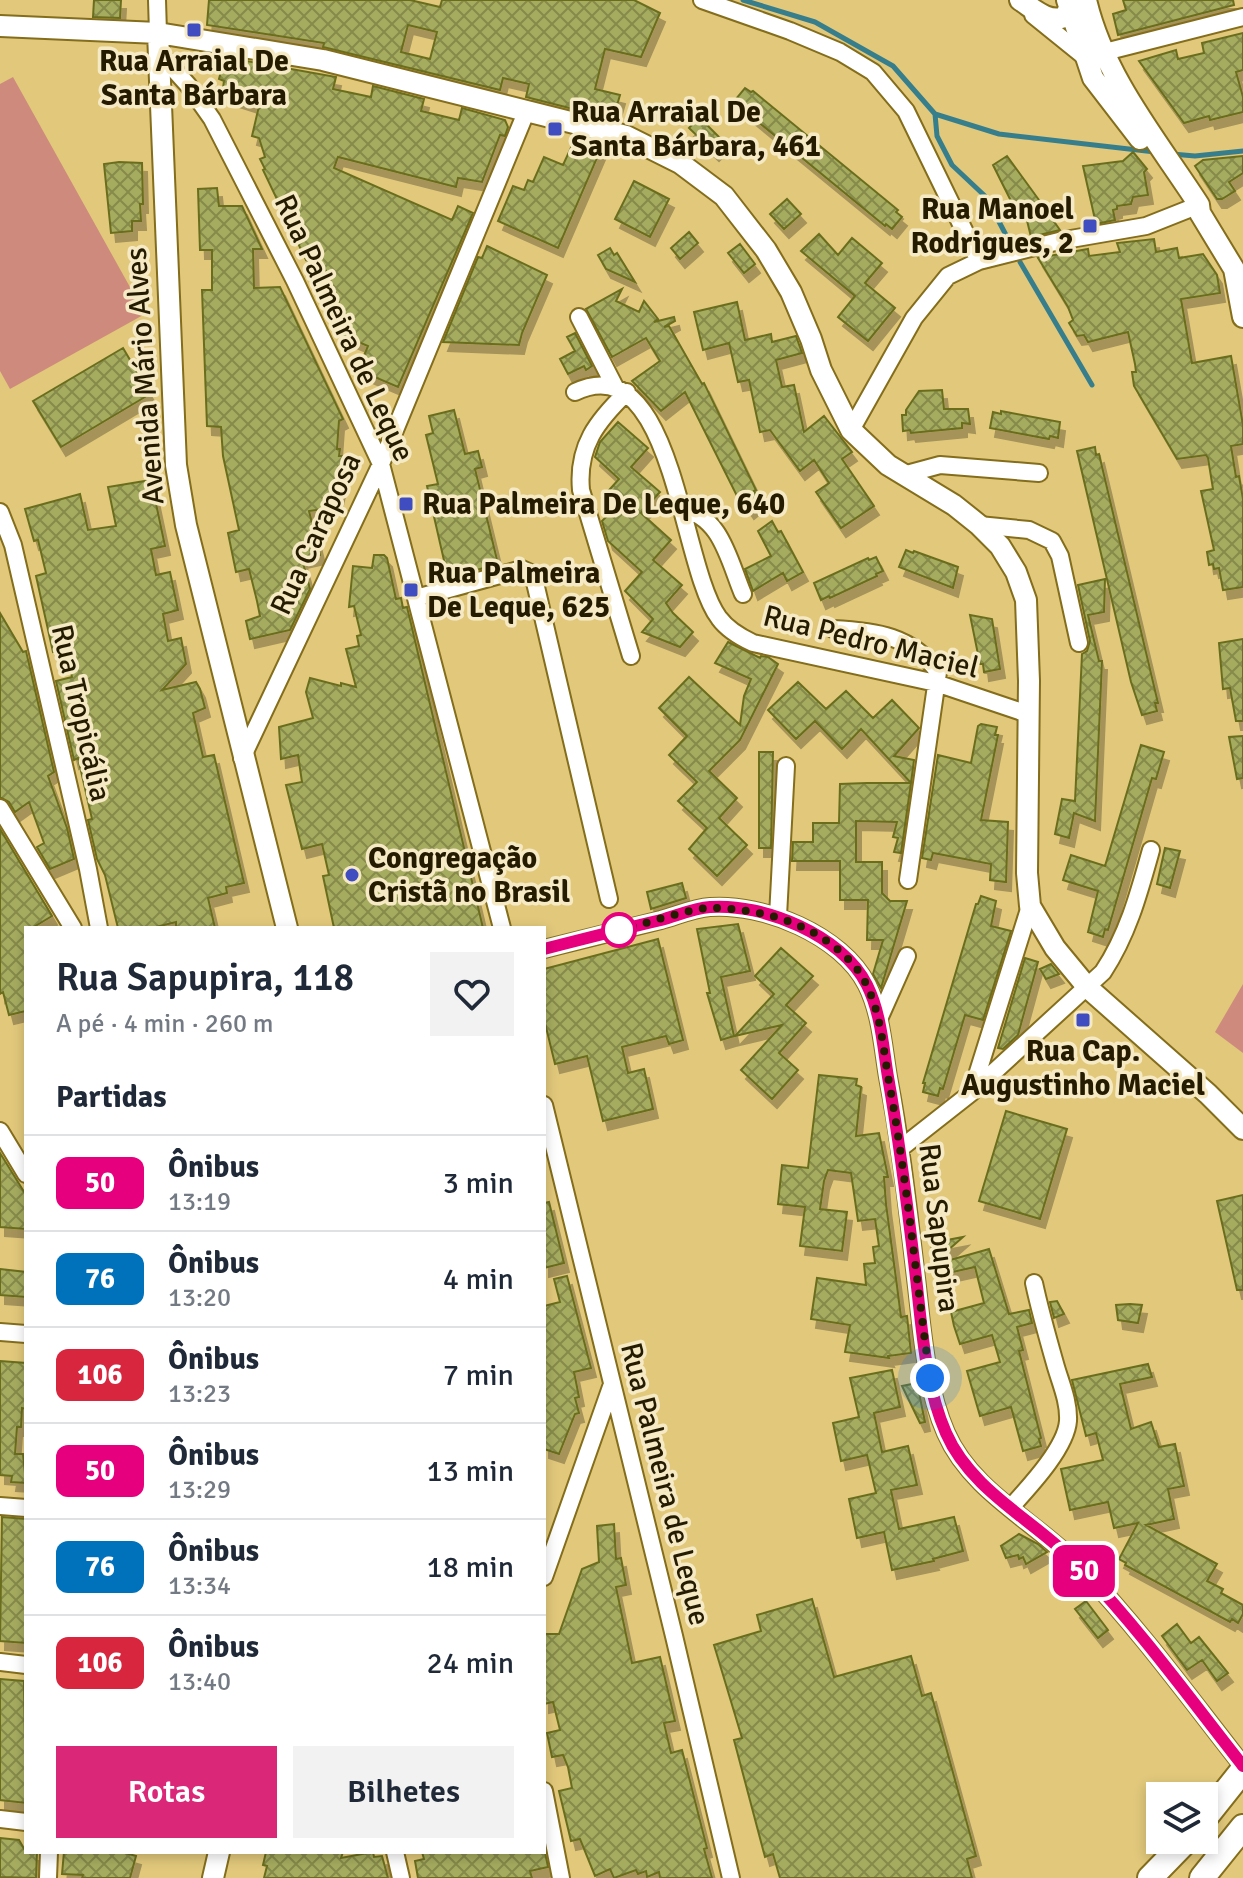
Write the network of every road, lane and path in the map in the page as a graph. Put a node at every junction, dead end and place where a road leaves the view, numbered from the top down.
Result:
1 (157, 0) edge
2 (702, 0) edge
3 (1017, 0) edge
4 (1074, 3) edge
5 (1243, 17) edge
6 (0, 26) edge
7 (159, 43) junction
8 (1094, 54) junction
9 (527, 110) junction
10 (1197, 209) junction
11 (979, 261) junction
12 (1238, 266) edge
13 (579, 317) dead end
14 (1243, 317) edge
15 (621, 390) junction
16 (575, 392) dead end
17 (851, 430) junction
18 (381, 464) junction
19 (1039, 473) dead end
20 (903, 475) junction
21 (680, 509) junction
22 (0, 512) edge
23 (979, 525) junction
24 (743, 594) dead end
25 (416, 598) junction
26 (833, 629) dead end
27 (1079, 643) dead end
28 (631, 656) dead end
29 (936, 683) junction
30 (1028, 714) junction
31 (242, 758) junction
32 (786, 766) dead end
33 (0, 808) edge
34 (1151, 850) dead end
35 (908, 880) dead end
36 (609, 899) dead end
37 (1030, 906) junction
38 (778, 916) junction
39 (72, 926) edge
40 (99, 926) edge
41 (286, 926) edge
42 (501, 926) edge
43 (546, 948) edge
44 (907, 956) dead end
45 (1088, 988) junction
46 (879, 1019) junction
47 (971, 1093) junction
48 (546, 1113) edge
49 (1243, 1129) edge
50 (0, 1131) edge
51 (901, 1148) junction
52 (24, 1171) edge
53 (1034, 1283) dead end
54 (0, 1332) edge
55 (24, 1334) edge
56 (611, 1387) junction
57 (0, 1506) edge
58 (1011, 1507) junction
59 (24, 1508) edge
60 (546, 1571) edge
61 (0, 1662) edge
62 (24, 1665) edge
63 (1243, 1768) edge
64 (546, 1801) edge
65 (1218, 1801) edge
66 (0, 1819) edge
67 (24, 1822) edge
68 (1243, 1827) edge
69 (49, 1854) edge
70 (219, 1854) edge
71 (395, 1854) edge
72 (1173, 1854) edge
73 (48, 1878) edge
74 (213, 1878) edge
75 (401, 1878) edge
76 (561, 1878) edge
77 (731, 1878) edge
78 (1150, 1878) edge
79 (1202, 1878) edge

1 - 7 street, Avenida Mário Alves
2 - 11 street
3 - 4 street
3 - 8 street
4 - 8 street
5 - 8 street
6 - 7 street
7 - 9 street
7 - 18 street, Rua Palmeira de Leque
7 - 31 street, Avenida Mário Alves
8 - 10 street
9 - 17 street
9 - 18 street, Rua Caraposa
10 - 11 street
10 - 12 street
11 - 17 street
12 - 14 street
13 - 15 street, Rua Pedro Maciel
15 - 16 street
15 - 21 street, Rua Pedro Maciel
15 - 28 street
17 - 20 street
18 - 25 street, Rua Palmeira de Leque
18 - 31 street, Rua Caraposa
19 - 20 street
20 - 23 street
21 - 24 street
21 - 29 street, Rua Pedro Maciel
22 - 40 street, Rua Tropicália
23 - 27 street
23 - 30 street
25 - 36 street
25 - 42 street, Rua Palmeira de Leque
26 - 29 street
29 - 30 street, Rua Pedro Maciel
29 - 35 street
30 - 37 street
31 - 41 street, Avenida Mário Alves
32 - 38 street
33 - 39 street
34 - 45 street
37 - 45 street
37 - 47 street
38 - 43 street, Rua Sapupira
38 - 46 street, Rua Sapupira
44 - 46 street
45 - 47 street
45 - 49 street
46 - 51 street, Rua Sapupira
47 - 51 street
48 - 56 street, Rua Palmeira de Leque
50 - 52 street
51 - 58 street, Rua Sapupira
53 - 58 street
54 - 55 street
56 - 60 street
56 - 77 street, Rua Palmeira de Leque
57 - 59 street
58 - 63 street, Rua Sapupira
61 - 62 street
63 - 65 main road
64 - 76 street
66 - 67 street
68 - 79 main road
69 - 73 street
70 - 74 street
71 - 75 street
72 - 78 main road

